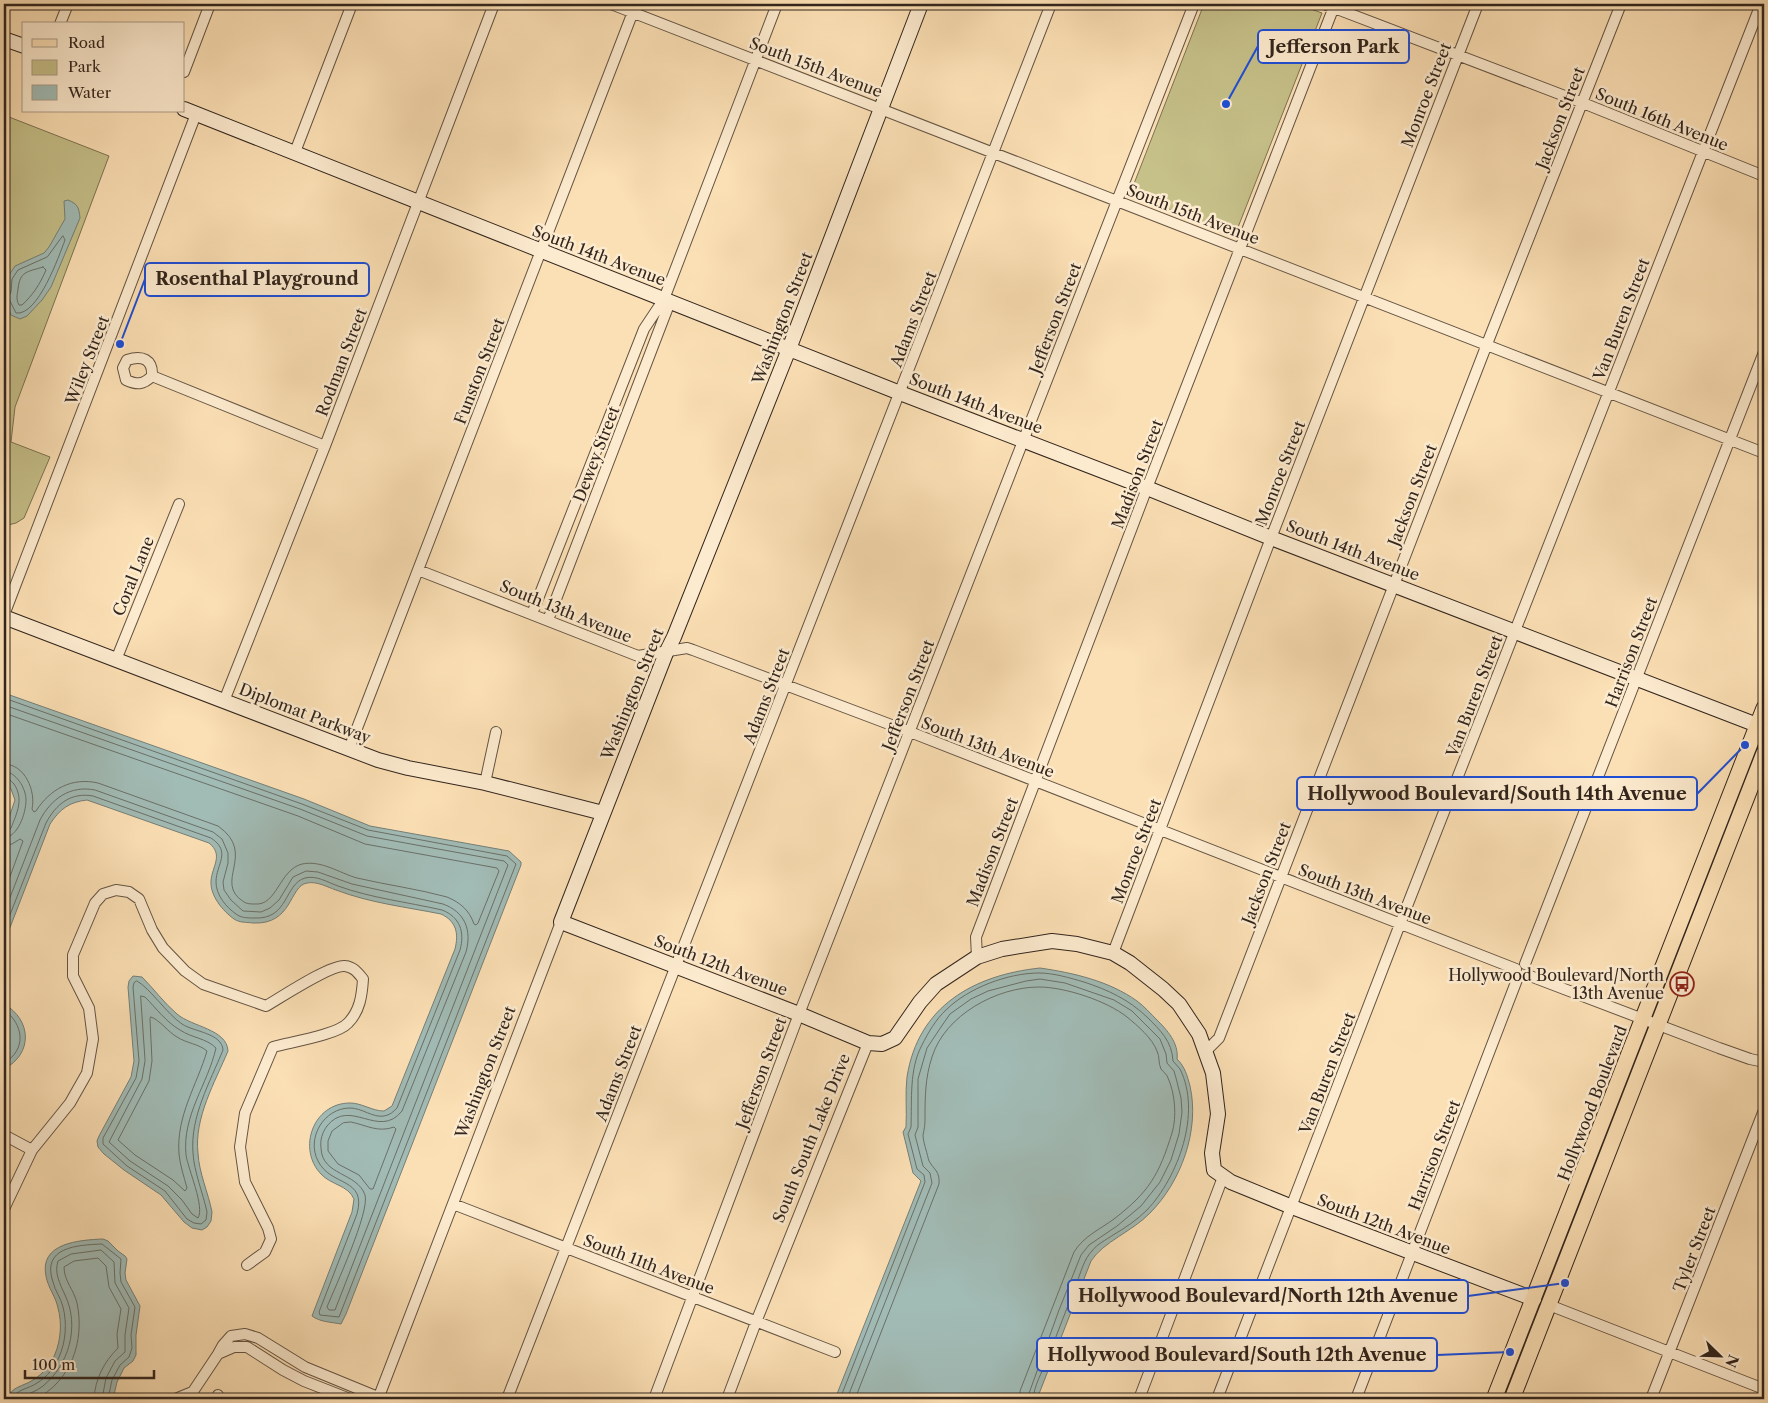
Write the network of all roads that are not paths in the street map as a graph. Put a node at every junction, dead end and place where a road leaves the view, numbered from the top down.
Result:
1 (68, 4) edge
2 (210, 4) edge
3 (352, 4) edge
4 (494, 4) edge
5 (611, 4) edge
6 (777, 4) edge
7 (921, 4) edge
8 (1052, 4) edge
9 (1194, 4) edge
10 (1478, 4) edge
11 (1621, 4) edge
12 (1761, 4) edge
13 (1331, 5) edge
14 (635, 8) edge
15 (61, 22) edge
16 (4, 39) edge
17 (22, 45) edge
18 (1458, 56) junction
19 (755, 60) junction
20 (185, 69) edge
21 (1582, 103) junction
22 (881, 108) junction
23 (190, 111) edge
24 (1702, 151) junction
25 (295, 152) junction
26 (993, 152) junction
27 (1764, 176) edge
28 (1117, 200) junction
29 (418, 202) junction
30 (1240, 249) junction
31 (541, 251) junction
32 (1365, 296) junction
33 (664, 299) junction
34 (1487, 344) junction
35 (789, 349) junction
36 (1764, 352) edge
37 (152, 376) dead end
38 (1609, 392) junction
39 (900, 393) junction
40 (1023, 440) junction
41 (1730, 440) junction
42 (325, 446) junction
43 (1764, 453) edge
44 (1147, 488) junction
45 (179, 504) dead end
46 (1271, 538) junction
47 (418, 570) junction
48 (1394, 584) junction
49 (532, 614) junction
50 (4, 616) edge
51 (548, 620) junction
52 (1516, 631) junction
53 (666, 653) junction
54 (116, 660) junction
55 (1637, 678) junction
56 (787, 686) junction
57 (224, 701) junction
58 (1764, 708) edge
59 (1758, 725) junction
60 (496, 732) dead end
61 (910, 732) junction
62 (349, 749) junction
63 (1764, 753) edge
64 (1036, 781) junction
65 (485, 783) junction
66 (603, 813) junction
67 (1160, 830) junction
68 (1281, 878) junction
69 (561, 922) junction
70 (1400, 924) junction
71 (1112, 953) junction
72 (977, 957) junction
73 (675, 966) junction
74 (1520, 970) junction
75 (799, 1014) junction
76 (1644, 1019) junction
77 (1658, 1024) junction
78 (868, 1043) junction
79 (1206, 1051) junction
80 (1750, 1059) junction
81 (1764, 1062) edge
82 (1764, 1068) edge
83 (1764, 1110) edge
84 (4, 1135) edge
85 (32, 1150) junction
86 (1223, 1177) junction
87 (453, 1204) junction
88 (1292, 1207) junction
89 (4, 1209) edge
90 (566, 1248) junction
91 (1412, 1254) junction
92 (247, 1265) dead end
93 (694, 1298) junction
94 (1534, 1299) junction
95 (1548, 1305) junction
96 (756, 1322) junction
97 (835, 1352) dead end
98 (1670, 1353) junction
99 (218, 1354) junction
100 (1764, 1389) edge
101 (190, 1397) edge
102 (378, 1398) edge
103 (175, 1399) edge
104 (350, 1399) edge
105 (507, 1399) edge
106 (654, 1399) edge
107 (727, 1399) edge
108 (1139, 1399) edge
109 (1217, 1399) edge
110 (1356, 1399) edge
111 (1494, 1399) edge
112 (1512, 1399) edge
113 (1651, 1399) edge

1 - 15 street
2 - 20 street
3 - 25 street
4 - 29 street, Rodman Street
5 - 14 street, South 15th Avenue
6 - 19 street, Dewey Street
7 - 22 street, Washington Street
8 - 26 street, Adams Street
9 - 28 street, Jefferson Street
10 - 18 street, Monroe Street
11 - 21 street, Jackson Street
12 - 24 street, Van Buren Street
13 - 18 street, South 16th Avenue
13 - 30 street, Madison Street
14 - 19 street, South 15th Avenue
14 - 31 street, Funston Street
16 - 17 street
18 - 21 street, South 16th Avenue
18 - 32 street, Monroe Street
19 - 22 street, South 15th Avenue
19 - 33 street, Dewey Street
21 - 24 street, South 16th Avenue
21 - 34 street, Jackson Street
22 - 26 street, South 15th Avenue
22 - 35 street, Washington Street
23 - 25 street, South 14th Avenue
23 - 50 street, Wiley Street
24 - 27 street, South 16th Avenue
24 - 38 street, Van Buren Street
25 - 29 street, South 14th Avenue
26 - 28 street, South 15th Avenue
26 - 39 street, Adams Street
28 - 30 street, South 15th Avenue
28 - 40 street, Jefferson Street
29 - 31 street, South 14th Avenue
29 - 42 street, Rodman Street
30 - 32 street, South 15th Avenue
30 - 44 street, Madison Street
31 - 33 street, South 14th Avenue
31 - 47 street, Funston Street
32 - 34 street, South 15th Avenue
32 - 46 street, Monroe Street
33 - 35 street, South 14th Avenue
33 - 49 street, Dewey Street
33 - 51 street, Dewey Street
34 - 38 street, South 15th Avenue
34 - 48 street, Jackson Street
35 - 39 street, South 14th Avenue
35 - 53 street, Washington Street
36 - 41 street, Harrison Street
37 - 42 street
38 - 41 street, South 15th Avenue
38 - 52 street, Van Buren Street
39 - 40 street, South 14th Avenue
39 - 56 street, Adams Street
40 - 44 street, South 14th Avenue
40 - 61 street, Jefferson Street
41 - 43 street, South 15th Avenue
41 - 55 street, Harrison Street
42 - 57 street, Rodman Street
44 - 46 street, South 14th Avenue
44 - 64 street, Madison Street
45 - 54 street, Coral Lane
46 - 48 street, South 14th Avenue
46 - 67 street, Monroe Street
47 - 49 street, South 13th Avenue
47 - 62 street, Funston Street
48 - 52 street, South 14th Avenue
48 - 68 street, Jackson Street
49 - 51 street, South 13th Avenue
50 - 54 street, Diplomat Parkway
51 - 53 street, South 13th Avenue
52 - 55 street, South 14th Avenue
52 - 70 street, Van Buren Street
53 - 56 street, South 13th Avenue
53 - 66 street, Washington Street
54 - 57 street, Diplomat Parkway
55 - 59 street, South 14th Avenue
55 - 74 street, Harrison Street
56 - 61 street, South 13th Avenue
56 - 73 street, Adams Street
57 - 62 street, Diplomat Parkway
58 - 59 main road, Hollywood Boulevard
59 - 76 main road, Hollywood Boulevard
60 - 65 street
61 - 64 street, South 13th Avenue
61 - 75 street, Jefferson Street
62 - 65 street, Diplomat Parkway
63 - 77 main road, Hollywood Boulevard
64 - 67 street, South 13th Avenue
64 - 72 street, Madison Street
65 - 66 street, Diplomat Parkway
66 - 69 street, Washington Street
67 - 68 street, South 13th Avenue
67 - 71 street, Monroe Street
68 - 70 street, South 13th Avenue
68 - 79 street, Jackson Street
69 - 73 street, South 12th Avenue
69 - 87 street, Washington Street
70 - 74 street, South 13th Avenue
70 - 88 street, Van Buren Street
71 - 72 street, South South Lake Drive
71 - 79 street, South South Lake Drive
72 - 78 street, South South Lake Drive
73 - 75 street, South 12th Avenue
73 - 90 street, Adams Street
74 - 76 street
74 - 91 street, Harrison Street
75 - 78 street, South 12th Avenue
75 - 93 street, Jefferson Street
76 - 77 street
76 - 94 main road, Hollywood Boulevard
77 - 80 street
77 - 95 main road, Hollywood Boulevard
78 - 96 street, South South Lake Drive
79 - 86 street, South South Lake Drive
80 - 81 street
80 - 82 street
83 - 98 street, Tyler Street
84 - 85 street
85 - 89 street
85 - 92 street
86 - 88 street, South 12th Avenue
86 - 108 street
87 - 90 street, South 11th Avenue
87 - 102 street, Washington Street
88 - 91 street, South 12th Avenue
88 - 109 street, Van Buren Street
90 - 93 street, South 11th Avenue
90 - 105 street, Adams Street
91 - 94 street, South 12th Avenue
91 - 110 street, Harrison Street
93 - 96 street, South 11th Avenue
93 - 106 street, Jefferson Street
94 - 111 main road, Hollywood Boulevard
95 - 98 street
95 - 112 main road, Hollywood Boulevard
96 - 97 street, South 11th Avenue
96 - 107 street, South South Lake Drive
98 - 100 street
98 - 113 street, Tyler Street
99 - 101 street
99 - 102 street
99 - 104 street
101 - 103 street

